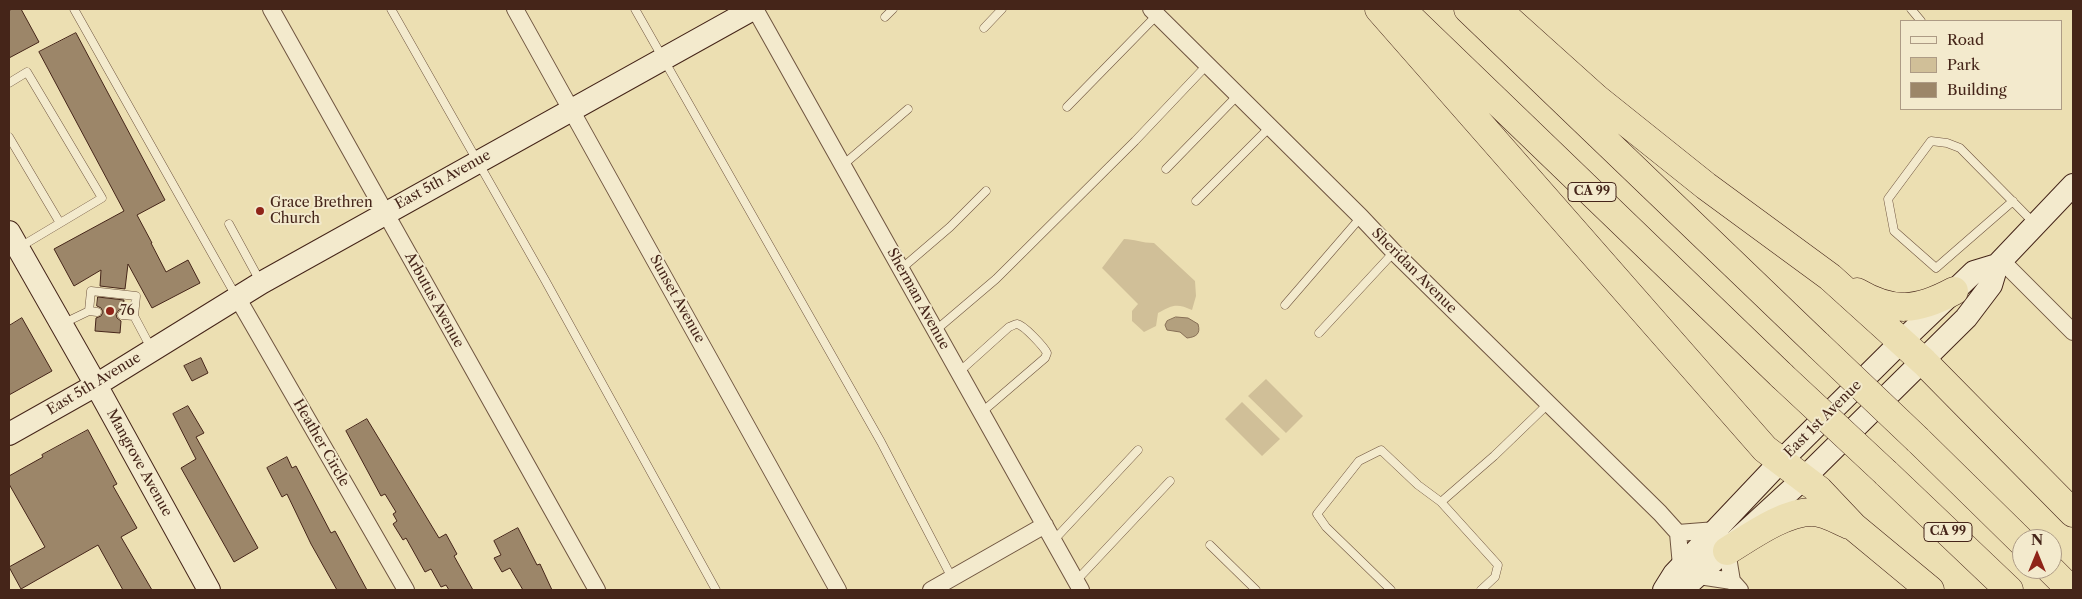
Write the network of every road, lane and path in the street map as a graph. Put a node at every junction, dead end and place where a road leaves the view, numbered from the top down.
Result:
1 (74, 9) edge
2 (271, 9) edge
3 (391, 9) edge
4 (515, 9) edge
5 (635, 9) edge
6 (754, 9) edge
7 (893, 9) edge
8 (1002, 9) edge
9 (1379, 9) edge
10 (1401, 9) edge
11 (1468, 9) edge
12 (1497, 9) edge
13 (1911, 9) edge
14 (1154, 12) edge
15 (884, 17) dead end
16 (1920, 20) edge
17 (984, 28) dead end
18 (662, 58) junction
19 (1208, 64) junction
20 (9, 82) edge
21 (1239, 95) junction
22 (1067, 107) dead end
23 (908, 108) dead end
24 (571, 109) junction
25 (1270, 126) junction
26 (9, 137) edge
27 (477, 162) junction
28 (843, 165) junction
29 (1166, 169) dead end
30 (2073, 185) edge
31 (986, 191) dead end
32 (1196, 201) dead end
33 (2013, 201) junction
34 (384, 212) junction
35 (1362, 217) junction
36 (60, 223) junction
37 (229, 224) dead end
38 (2035, 224) junction
39 (11, 238) edge
40 (1394, 252) junction
41 (1999, 263) junction
42 (901, 269) junction
43 (1830, 277) junction
44 (261, 282) junction
45 (1954, 291) junction
46 (236, 296) junction
47 (1285, 305) dead end
48 (122, 315) dead end
49 (134, 316) junction
50 (62, 324) junction
51 (936, 330) junction
52 (2073, 332) edge
53 (1319, 333) dead end
54 (1901, 342) junction
55 (152, 350) junction
56 (1924, 362) junction
57 (959, 372) junction
58 (96, 385) junction
59 (1548, 404) junction
60 (982, 412) junction
61 (9, 434) edge
62 (1138, 450) dead end
63 (1781, 461) junction
64 (1803, 479) junction
65 (1170, 481) dead end
66 (1441, 502) junction
67 (2073, 513) edge
68 (1045, 525) junction
69 (1854, 527) junction
70 (2012, 532) edge
71 (1678, 533) junction
72 (1054, 540) junction
73 (1721, 540) junction
74 (1210, 545) dead end
75 (1690, 571) junction
76 (952, 578) junction
77 (2060, 579) edge
78 (1078, 585) edge
79 (1736, 586) edge
80 (208, 590) edge
81 (406, 590) edge
82 (597, 590) edge
83 (716, 590) edge
84 (838, 590) edge
85 (931, 590) edge
86 (1256, 590) edge
87 (1391, 590) edge
88 (1480, 590) edge
89 (1664, 590) edge
90 (1682, 590) edge
91 (1930, 590) edge
92 (2009, 590) edge
93 (2071, 590) edge

1 - 46 lane
2 - 34 street, Arbutus Avenue
3 - 27 lane
4 - 24 street, Sunset Avenue
5 - 18 lane
6 - 18 street, East 5th Avenue
6 - 28 street, Sherman Avenue
7 - 15 lane
8 - 17 lane
9 - 63 highway
10 - 92 highway, CA 99, bridge
11 - 70 highway, bridge
12 - 43 highway
13 - 16 lane
14 - 19 street, Sheridan Avenue
14 - 22 lane
18 - 24 street, East 5th Avenue
18 - 76 lane
19 - 21 street, Sheridan Avenue
19 - 51 lane
20 - 36 lane
21 - 25 street, Sheridan Avenue
21 - 29 lane
23 - 28 lane
24 - 27 street, East 5th Avenue
24 - 84 street, Sunset Avenue
25 - 32 lane
25 - 35 street, Sheridan Avenue
26 - 36 lane
27 - 34 street, East 5th Avenue
27 - 83 lane
28 - 42 street, Sherman Avenue
30 - 38 street, East 1st Avenue
31 - 42 lane
33 - 33 lane
33 - 38 lane
34 - 44 street, East 5th Avenue
34 - 82 street, Arbutus Avenue
35 - 40 street, Sheridan Avenue
35 - 47 lane
36 - 39 lane
37 - 44 lane
38 - 41 street, East 1st Avenue
39 - 50 street, Mangrove Avenue
40 - 53 lane
40 - 59 street, Sheridan Avenue
41 - 45 street, East 1st Avenue
41 - 52 street
41 - 56 street, East 1st Avenue
42 - 51 street, Sherman Avenue
43 - 45 highway
43 - 54 highway
44 - 46 street, East 5th Avenue
45 - 54 street, East 1st Avenue
46 - 55 street, East 5th Avenue
46 - 81 street, Heather Circle
48 - 49 lane
49 - 50 lane
49 - 55 lane
50 - 58 street, Mangrove Avenue
51 - 57 street, Sherman Avenue
54 - 56 highway
54 - 63 street, East 1st Avenue
55 - 58 street, East 5th Avenue
56 - 64 street, East 1st Avenue
56 - 67 highway
57 - 60 street, Sherman Avenue
57 - 60 lane
58 - 61 street, East 5th Avenue
58 - 80 street, Mangrove Avenue
59 - 66 lane
59 - 71 street, Sheridan Avenue
60 - 68 street, Sherman Avenue
62 - 72 lane
63 - 64 highway
63 - 73 street, East 1st Avenue
64 - 69 highway
64 - 73 street, East 1st Avenue
65 - 78 lane
66 - 87 lane
66 - 88 lane
68 - 72 street, Sherman Avenue
68 - 76 street
69 - 73 highway
69 - 91 highway
71 - 73 street
71 - 75 street
72 - 78 street, Sherman Avenue
73 - 75 street, East 1st Avenue
73 - 79 street
74 - 86 lane
75 - 79 street
75 - 89 street, East 1st Avenue
75 - 90 street, East 1st Avenue
76 - 85 street
77 - 93 highway

